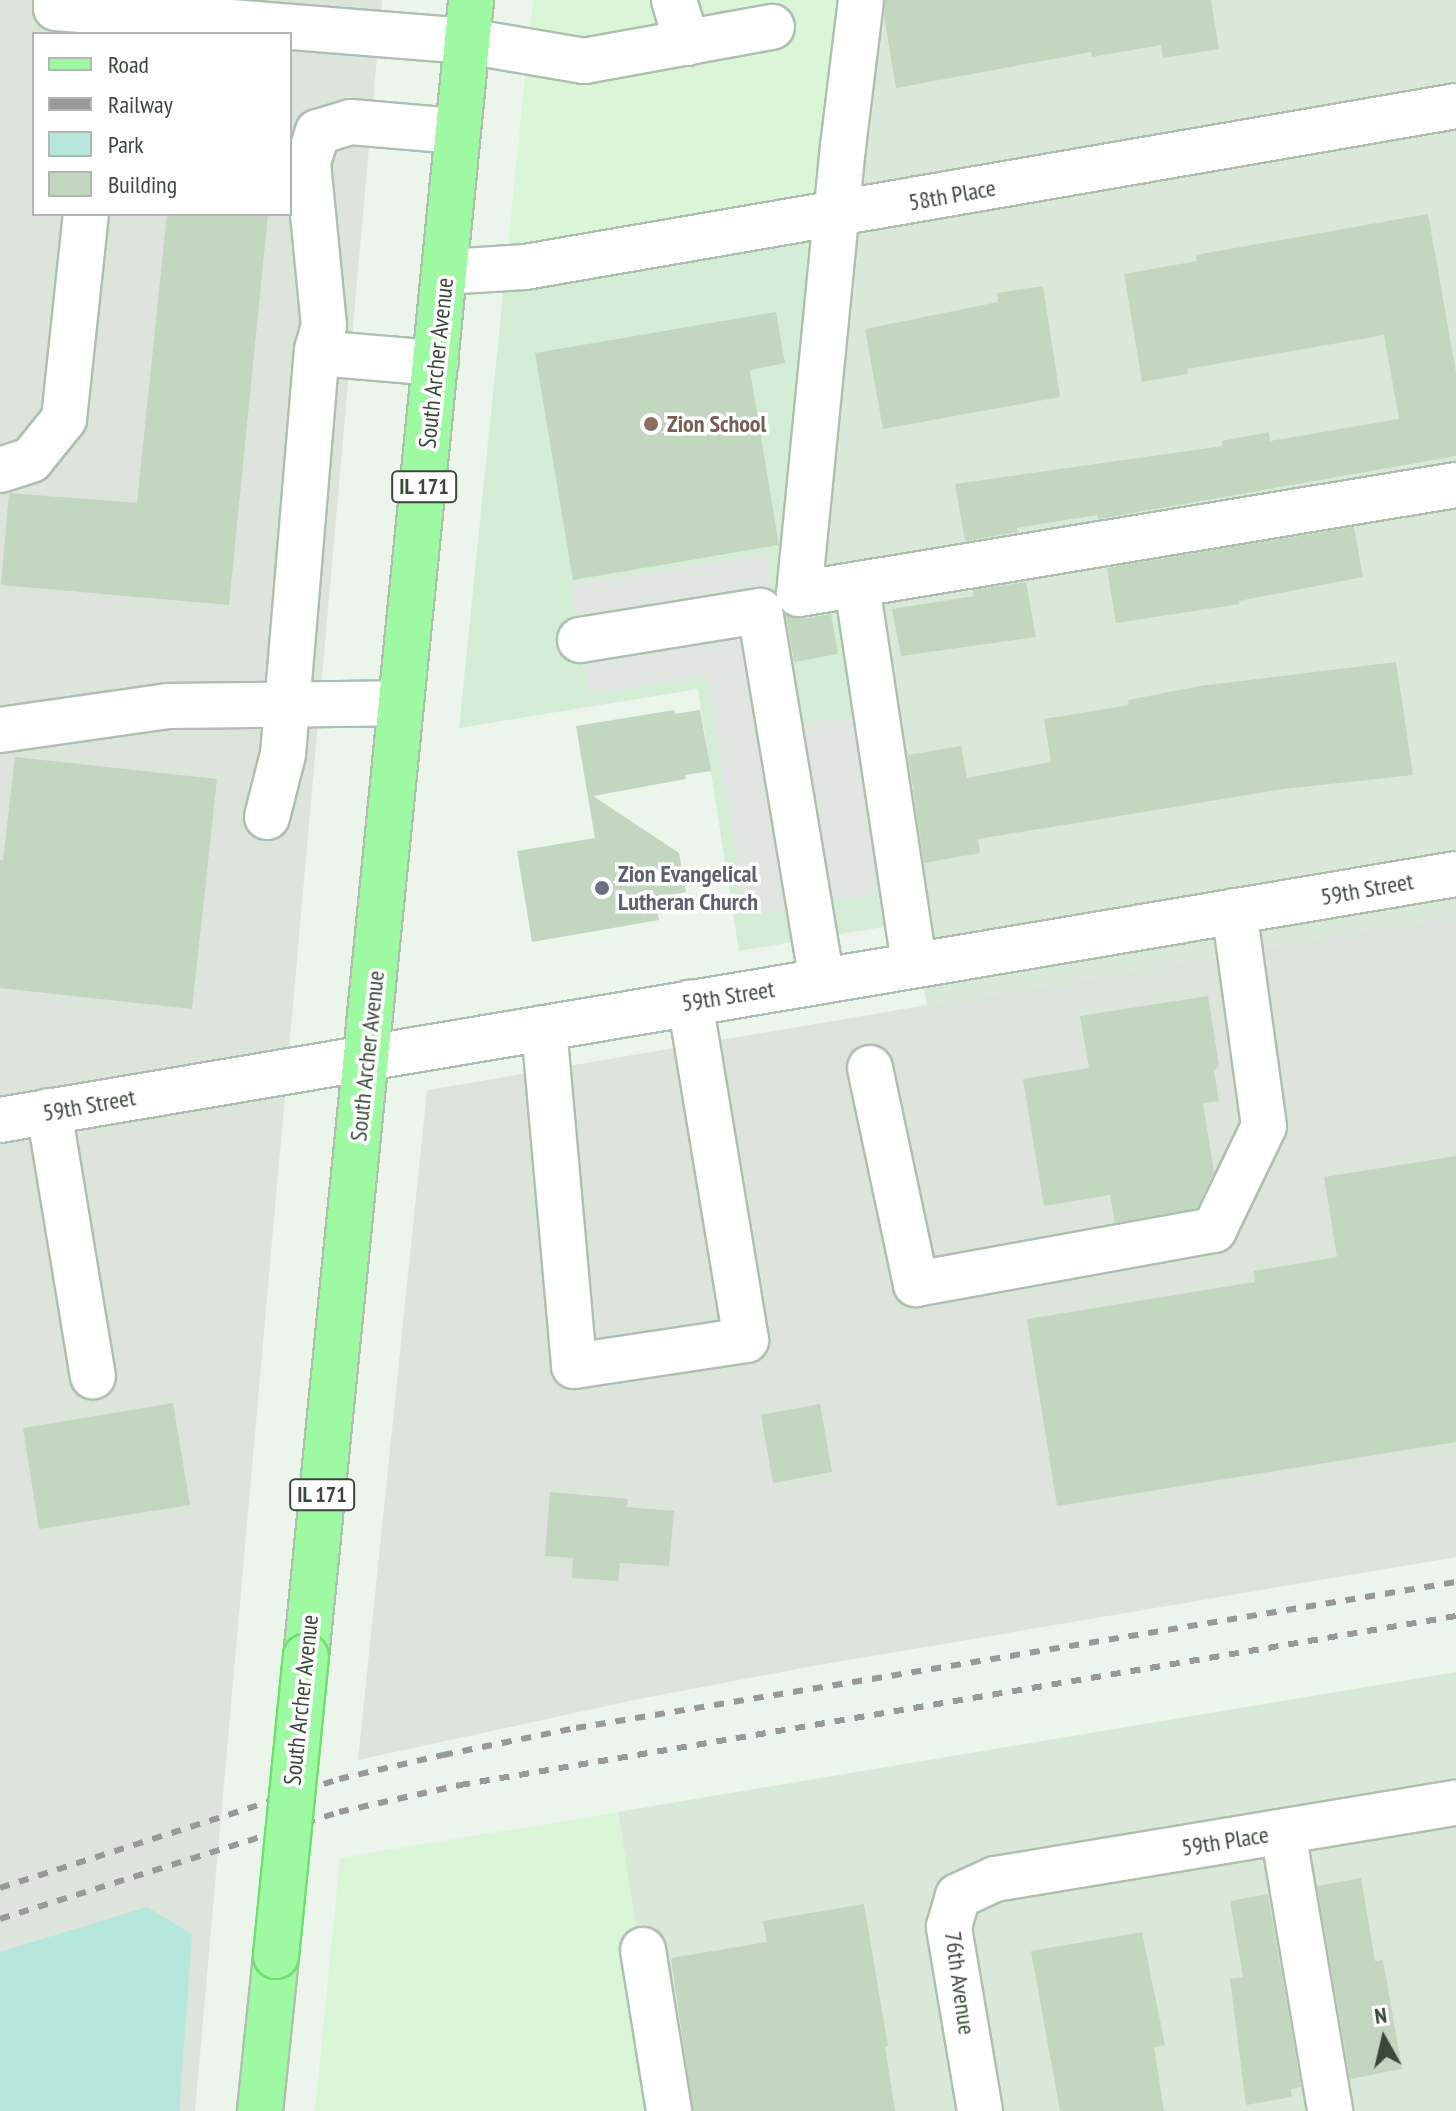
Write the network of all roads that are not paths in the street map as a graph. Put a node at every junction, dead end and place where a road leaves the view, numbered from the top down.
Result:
1 (56, 0) edge
2 (674, 0) edge
3 (861, 0) edge
4 (469, 21) edge
5 (772, 27) dead end
6 (687, 43) junction
7 (1456, 106) edge
8 (457, 131) junction
9 (837, 215) junction
10 (86, 216) edge
11 (446, 272) junction
12 (317, 353) junction
13 (436, 363) junction
14 (0, 470) edge
15 (1456, 485) edge
16 (857, 586) junction
17 (580, 640) dead end
18 (401, 703) junction
19 (288, 704) junction
20 (0, 730) edge
21 (267, 817) dead end
22 (1456, 874) edge
23 (1234, 911) junction
24 (914, 965) junction
25 (822, 981) junction
26 (690, 1003) junction
27 (544, 1028) junction
28 (367, 1057) junction
29 (870, 1068) dead end
30 (49, 1111) junction
31 (0, 1120) edge
32 (93, 1376) dead end
33 (1456, 1803) edge
34 (1283, 1832) junction
35 (995, 1879) joint
36 (643, 1950) dead end
37 (260, 2111) edge
38 (669, 2111) edge
39 (980, 2111) edge
40 (1330, 2111) edge

1 - 4 street
2 - 6 street
3 - 9 street
4 - 6 street
4 - 8 main road, South Archer Avenue / IL 171
5 - 6 street
7 - 9 street, 58th Place
8 - 11 main road, South Archer Avenue / IL 171
8 - 12 street
9 - 11 street, 58th Place
9 - 16 street
10 - 14 street
11 - 13 main road, South Archer Avenue / IL 171
12 - 13 street
12 - 19 street
13 - 18 main road, South Archer Avenue / IL 171
15 - 16 street
16 - 24 street
17 - 25 street
18 - 19 street
18 - 28 main road, South Archer Avenue / IL 171
19 - 20 street
19 - 21 street
22 - 23 street, 59th Street
23 - 24 street, 59th Street
23 - 29 street
24 - 25 street, 59th Street
25 - 26 street, 59th Street
26 - 27 street, 59th Street
26 - 27 street
27 - 28 street, 59th Street
28 - 30 street, 59th Street
28 - 37 main road, South Archer Avenue / IL 171, bridge
30 - 31 street, 59th Street
30 - 32 street
33 - 34 street, 59th Place
34 - 35 street, 59th Place
34 - 40 street
35 - 39 street, 76th Avenue
36 - 38 street

